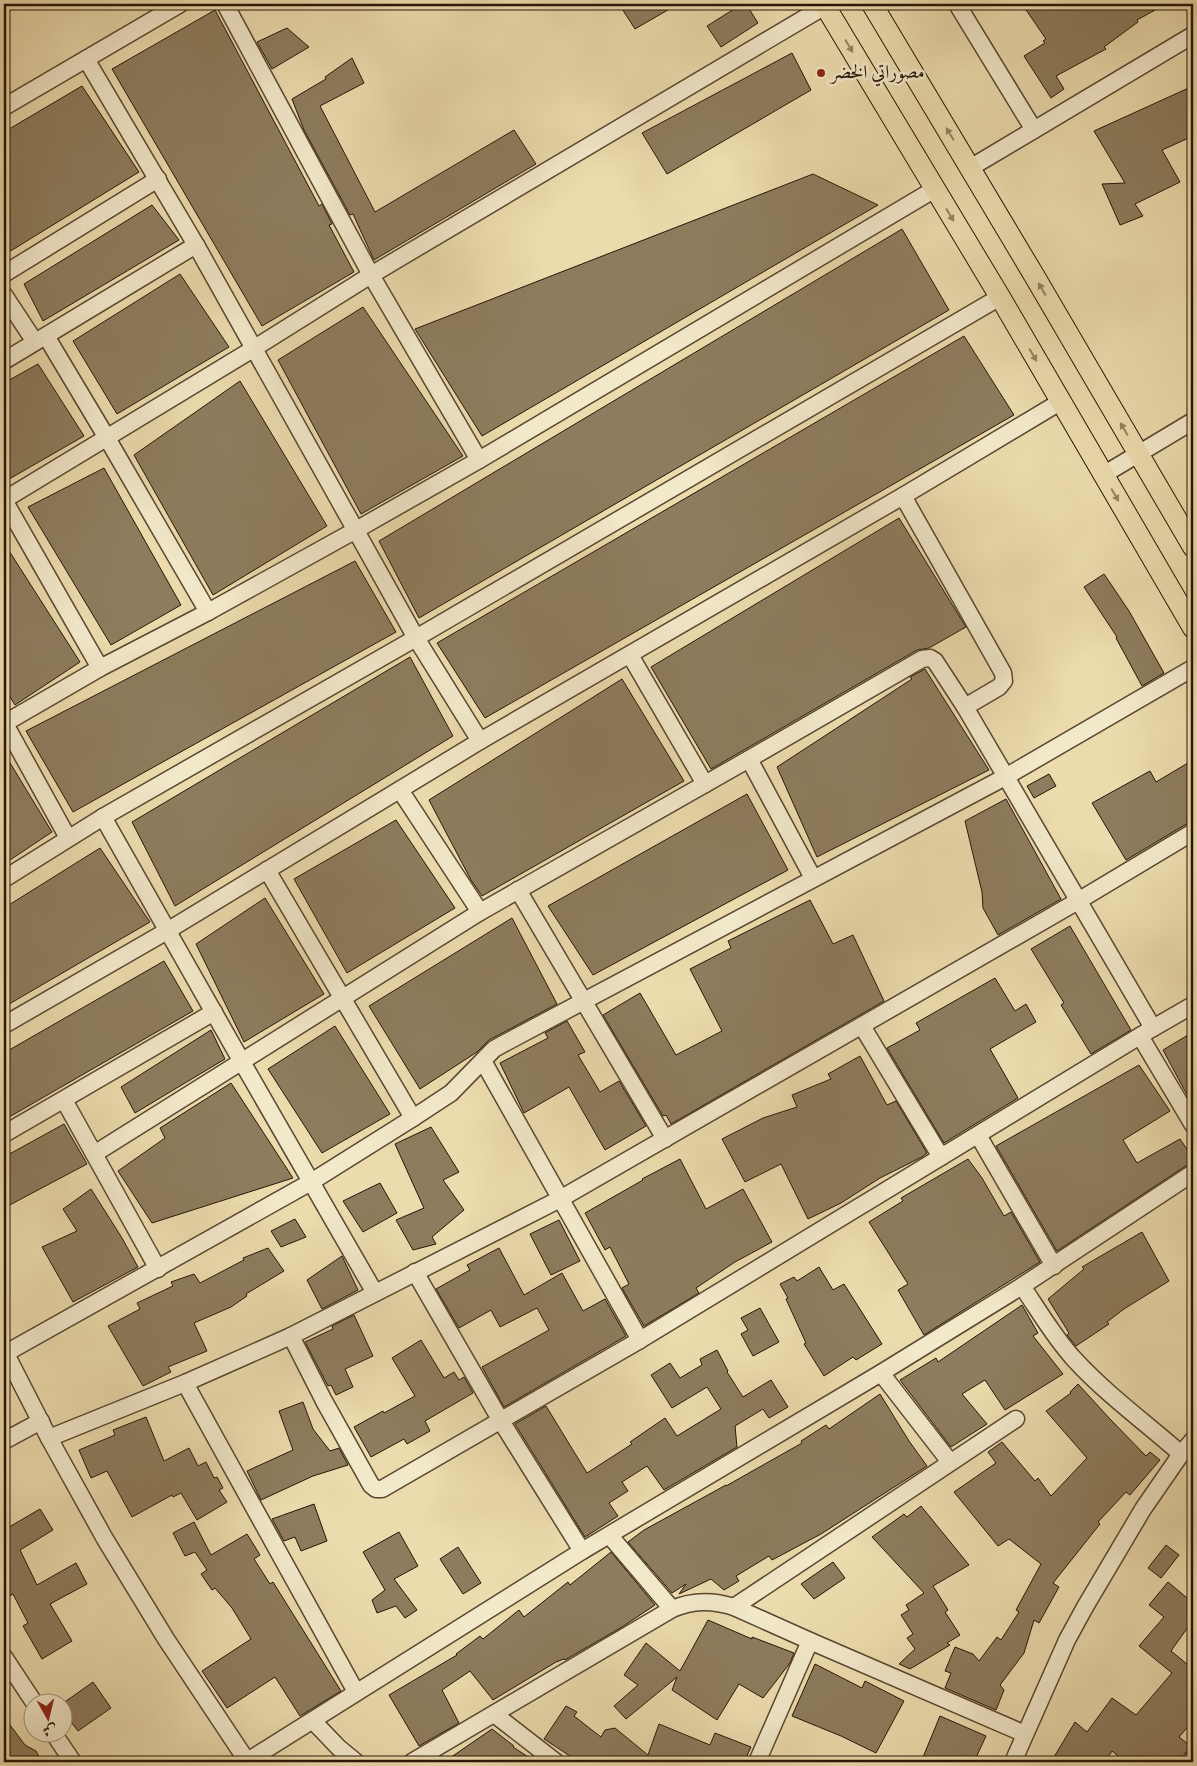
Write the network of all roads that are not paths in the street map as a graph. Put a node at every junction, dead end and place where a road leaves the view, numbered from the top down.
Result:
1 (180, 4) edge
2 (224, 4) edge
3 (872, 4) edge
4 (957, 4) edge
5 (825, 5) edge
6 (1193, 35) edge
7 (86, 60) junction
8 (4, 107) edge
9 (1034, 130) junction
10 (970, 168) junction
11 (158, 179) junction
12 (935, 189) junction
13 (196, 245) junction
14 (4, 274) edge
15 (371, 275) junction
16 (4, 295) edge
17 (1000, 297) junction
18 (40, 339) junction
19 (253, 349) junction
20 (4, 361) edge
21 (1060, 402) junction
22 (1193, 421) edge
23 (107, 438) junction
24 (1139, 455) junction
25 (479, 460) junction
26 (1104, 475) junction
27 (903, 496) junction
28 (4, 500) edge
29 (356, 530) junction
30 (1193, 547) edge
31 (208, 612) junction
32 (1193, 628) edge
33 (416, 638) junction
34 (630, 655) junction
35 (100, 668) junction
36 (1193, 668) edge
37 (965, 708) junction
38 (4, 722) edge
39 (480, 741) junction
40 (750, 759) junction
41 (1007, 776) junction
42 (705, 784) junction
43 (400, 790) junction
44 (104, 817) junction
45 (1193, 832) edge
46 (68, 838) junction
47 (267, 870) junction
48 (813, 878) junction
49 (4, 879) edge
50 (518, 890) junction
51 (1078, 901) junction
52 (480, 912) junction
53 (167, 931) junction
54 (342, 998) junction
55 (583, 1000) junction
56 (1193, 1005) edge
57 (214, 1012) junction
58 (4, 1024) edge
59 (862, 1026) junction
60 (1147, 1032) junction
61 (483, 1061) junction
62 (242, 1062) junction
63 (64, 1100) junction
64 (413, 1118) junction
65 (1193, 1125) edge
66 (4, 1134) edge
67 (978, 1134) junction
68 (665, 1139) junction
69 (94, 1154) junction
70 (941, 1158) junction
71 (1193, 1173) edge
72 (311, 1182) junction
73 (560, 1199) junction
74 (1054, 1266) junction
75 (158, 1269) junction
76 (415, 1272) junction
77 (1022, 1286) junction
78 (375, 1293) junction
79 (291, 1336) junction
80 (640, 1340) junction
81 (5, 1352) edge
82 (880, 1373) junction
83 (186, 1383) junction
84 (1016, 1418) dead end
85 (41, 1421) junction
86 (501, 1421) junction
87 (49, 1438) junction
88 (1193, 1440) edge
89 (4, 1441) edge
90 (1181, 1454) junction
91 (950, 1462) junction
92 (610, 1536) junction
93 (582, 1551) junction
94 (734, 1607) junction
95 (672, 1608) junction
96 (810, 1641) junction
97 (4, 1657) edge
98 (356, 1692) junction
99 (28, 1694) edge
100 (494, 1714) junction
101 (312, 1721) junction
102 (1025, 1734) junction
103 (61, 1744) edge
104 (336, 1755) edge
105 (1193, 1759) edge
106 (73, 1762) edge
107 (246, 1762) edge
108 (356, 1762) edge
109 (412, 1762) edge
110 (556, 1762) edge
111 (757, 1762) edge
112 (1013, 1762) edge
113 (1191, 1762) edge

1 - 7 street
2 - 15 street
10 -> 3 main road
4 - 9 street
5 -> 12 main road
5 - 15 street
6 - 9 street
7 - 8 street
7 - 11 street
9 - 10 street
24 -> 10 main road
11 - 13 street
11 - 14 street
12 -> 17 main road
12 - 25 street
13 - 18 street
13 - 19 street
15 - 19 street
15 - 25 street
16 - 18 street
17 -> 21 main road
17 - 33 street
18 - 20 street
18 - 23 street
19 - 23 street
19 - 29 street
21 - 26 main road
21 - 27 street
22 - 24 street
23 - 28 street
23 - 31 street
24 - 26 street
24 - 30 main road
25 - 29 street
26 -> 32 main road
27 - 34 street
27 - 37 street
28 - 35 street
29 - 31 street
29 - 33 street
31 - 35 street
33 - 39 street
33 - 44 street
34 - 39 street
34 - 42 street
35 - 38 street
36 - 41 street
37 - 40 street
37 - 41 street
38 - 46 street
39 - 43 street
40 - 42 street
40 - 48 street
41 - 48 street
41 - 51 street
42 - 50 street
43 - 47 street
43 - 52 street
44 - 46 street
44 - 53 street
45 - 51 street
46 - 49 street
47 - 53 street
47 - 54 street
48 - 55 street
50 - 52 street
50 - 55 street
51 - 59 street
51 - 60 street
52 - 54 street
53 - 57 street
53 - 58 street
54 - 62 street
54 - 64 street
55 - 61 street
55 - 68 street
56 - 60 street
57 - 62 street
57 - 63 street
59 - 68 street
59 - 70 street
60 - 65 street
60 - 67 street
61 - 64 street
61 - 73 street
62 - 69 street
62 - 72 street
63 - 66 street
63 - 69 street
64 - 72 street
67 - 70 street
67 - 74 street
68 - 73 street
69 - 75 street
70 - 80 street
71 - 74 street
72 - 75 street
72 - 78 street
73 - 76 street
73 - 80 street
74 - 77 street
75 - 81 street
76 - 78 street
76 - 86 street
77 - 82 street
77 - 90 street
78 - 79 street
79 - 83 street
79 - 86 street
80 - 86 street
81 - 85 street
82 - 91 street
82 - 92 street
83 - 87 street
83 - 98 street
84 - 91 street
85 - 87 street
85 - 89 street
86 - 93 street
87 - 107 street
88 - 90 street
90 - 102 street
91 - 94 street
92 - 93 street
92 - 95 street
93 - 98 street
94 - 95 street
94 - 96 street
95 - 100 street
96 - 102 street
96 - 111 street
97 - 99 street
98 - 101 street
100 - 109 street
100 - 110 street
101 - 104 street
101 - 107 street
102 - 112 street
103 - 106 street
104 - 108 street
105 - 113 street

